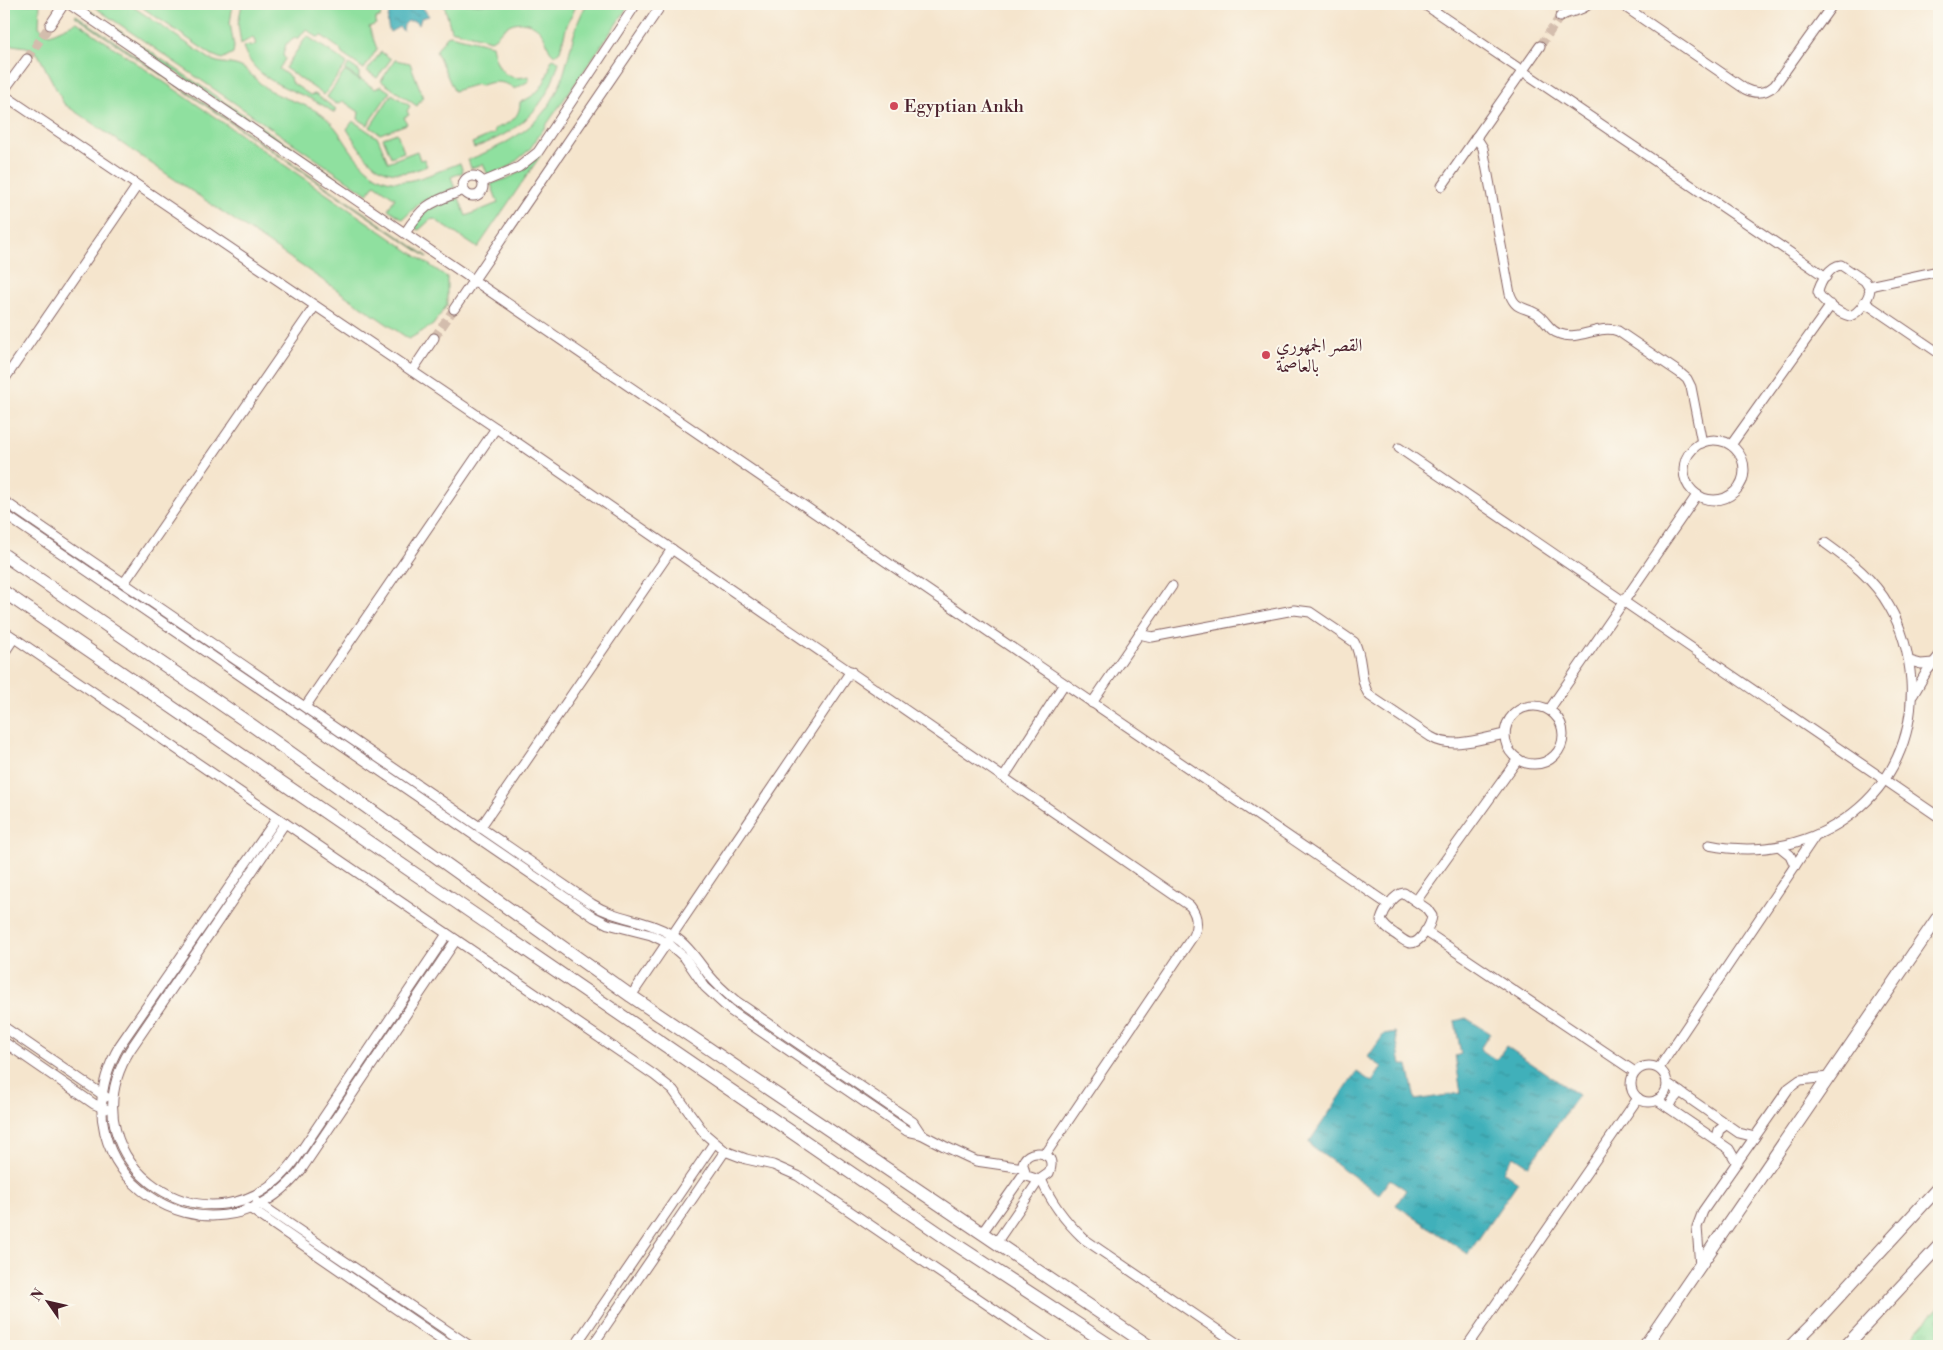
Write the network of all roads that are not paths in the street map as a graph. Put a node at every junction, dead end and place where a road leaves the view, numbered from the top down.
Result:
1 (64, 4) edge
2 (69, 4) edge
3 (636, 4) edge
4 (662, 4) edge
5 (1424, 4) edge
6 (1589, 4) edge
7 (1621, 4) edge
8 (1833, 4) edge
9 (1560, 17) tunnel mouth
10 (50, 25) tunnel mouth
11 (1540, 46) tunnel mouth
12 (27, 58) tunnel mouth
13 (1522, 71) junction
14 (4, 90) edge
15 (4, 94) edge
16 (1476, 137) junction
17 (483, 182) junction
18 (137, 186) junction
19 (1442, 186) dead end
20 (464, 190) junction
21 (405, 233) junction
22 (1939, 271) edge
23 (1826, 277) junction
24 (474, 280) junction
25 (1869, 286) junction
26 (1864, 302) junction
27 (1831, 305) junction
28 (315, 306) junction
29 (454, 309) tunnel mouth
30 (434, 338) tunnel mouth
31 (1939, 352) edge
32 (412, 371) junction
33 (4, 380) edge
34 (496, 428) junction
35 (1702, 443) junction
36 (1731, 446) junction
37 (1400, 448) dead end
38 (1698, 495) junction
39 (4, 501) edge
40 (4, 514) edge
41 (1825, 543) dead end
42 (672, 549) junction
43 (4, 555) edge
44 (124, 583) junction
45 (1172, 586) dead end
46 (4, 592) edge
47 (1624, 602) junction
48 (4, 631) edge
49 (1139, 634) junction
50 (14, 638) junction
51 (4, 653) edge
52 (1936, 659) edge
53 (1910, 660) junction
54 (851, 671) junction
55 (1064, 684) junction
56 (1912, 696) junction
57 (1092, 703) junction
58 (305, 707) junction
59 (1549, 710) junction
60 (1505, 734) junction
61 (1518, 759) junction
62 (1004, 777) junction
63 (1884, 780) junction
64 (1939, 817) edge
65 (281, 821) junction
66 (480, 828) junction
67 (1815, 836) junction
68 (1709, 845) dead end
69 (1780, 847) junction
70 (1795, 866) junction
71 (1416, 900) junction
72 (1389, 905) junction
73 (1939, 916) edge
74 (1425, 931) junction
75 (447, 934) junction
76 (670, 939) junction
77 (456, 940) junction
78 (631, 996) junction
79 (4, 1028) edge
80 (686, 1032) junction
81 (4, 1042) edge
82 (673, 1050) junction
83 (1659, 1068) junction
84 (1635, 1072) junction
85 (1829, 1077) junction
86 (1667, 1083) junction
87 (1680, 1092) junction
88 (102, 1095) junction
89 (1638, 1098) junction
90 (113, 1100) junction
91 (1657, 1100) junction
92 (102, 1108) junction
93 (1669, 1108) junction
94 (113, 1111) junction
95 (810, 1117) junction
96 (1727, 1124) junction
97 (797, 1135) junction
98 (1755, 1137) junction
99 (1716, 1140) junction
100 (714, 1143) junction
101 (725, 1151) junction
102 (1045, 1155) junction
103 (1737, 1163) junction
104 (1024, 1170) junction
105 (1040, 1180) junction
106 (1939, 1187) edge
107 (254, 1196) junction
108 (244, 1200) junction
109 (260, 1204) junction
110 (250, 1209) junction
111 (982, 1233) junction
112 (996, 1243) junction
113 (1939, 1246) edge
114 (1700, 1266) junction
115 (450, 1346) edge
116 (470, 1346) edge
117 (575, 1346) edge
118 (592, 1346) edge
119 (1048, 1346) edge
120 (1111, 1346) edge
121 (1150, 1346) edge
122 (1241, 1346) edge
123 (1467, 1346) edge
124 (1644, 1346) edge
125 (1791, 1346) edge
126 (1846, 1346) edge

1 - 10 street
2 - 21 street
3 - 17 street
4 - 24 street
5 - 13 street
6 - 9 street
7 - 8 street
11 - 13 street
12 - 14 street
13 - 16 street
13 - 23 street
15 - 18 street
16 - 19 street
16 - 35 street
17 - 20 street
17 - 20 street
18 - 28 street
18 - 33 street
20 - 21 street
21 - 24 street
22 - 25 street
23 - 25 street
23 - 27 street
24 - 29 street
24 - 55 street
25 - 26 street
26 - 27 street
26 - 31 street
27 - 36 street
28 - 32 street
28 - 44 street
30 - 32 street
32 - 34 street
34 - 42 street
34 - 58 street
35 - 36 street
35 - 38 street
36 - 38 street
37 - 47 street
38 - 47 street
39 - 44 street
40 - 76 street
41 - 53 street
42 - 54 street
42 - 66 street
43 - 78 street
44 - 58 street
45 - 49 street
46 - 82 street
47 - 59 street
47 - 63 street
48 - 50 street
49 - 57 street
49 - 60 street
50 - 51 street
50 - 65 street
52 - 53 street
52 - 56 street
53 - 56 street
54 - 62 street
54 - 76 street
55 - 57 street
55 - 62 street
56 - 63 street
57 - 72 street
58 - 66 street
59 - 60 street
59 - 61 street
60 - 61 street
61 - 71 street
62 - 102 street
63 - 64 street
63 - 67 street
65 - 75 street
65 - 88 street
65 - 90 street
66 - 76 street
67 - 69 street
67 - 70 street
68 - 69 street
69 - 70 street
70 - 83 street
71 - 72 street
71 - 74 street
72 - 74 street
73 - 85 street
74 - 84 street
75 - 77 street
75 - 107 street
76 - 78 street
76 - 104 street
77 - 100 street
77 - 109 street
78 - 80 street
79 - 88 street
80 - 82 street
80 - 95 street
81 - 92 street
82 - 97 street
83 - 84 street
83 - 86 street
84 - 89 street
85 - 98 street
85 - 114 street
86 - 87 street
86 - 91 street
87 - 93 street
87 - 96 street
88 - 90 street
88 - 92 street
89 - 91 street
89 - 123 street
90 - 94 street
91 - 93 street
92 - 94 street
92 - 110 street
93 - 99 street
94 - 108 street
95 - 97 street
95 - 111 street
96 - 98 street
96 - 99 street
97 - 120 street
98 - 103 street
99 - 103 street
100 - 101 street
100 - 117 street
101 - 118 street
101 - 119 street
102 - 104 street
102 - 105 street
103 - 114 street
104 - 105 street
104 - 111 street
105 - 112 street
105 - 122 street
106 - 125 street
107 - 108 street
107 - 109 street
108 - 110 street
109 - 110 street
109 - 116 street
110 - 115 street
111 - 112 street
112 - 121 street
113 - 126 street
114 - 124 street

